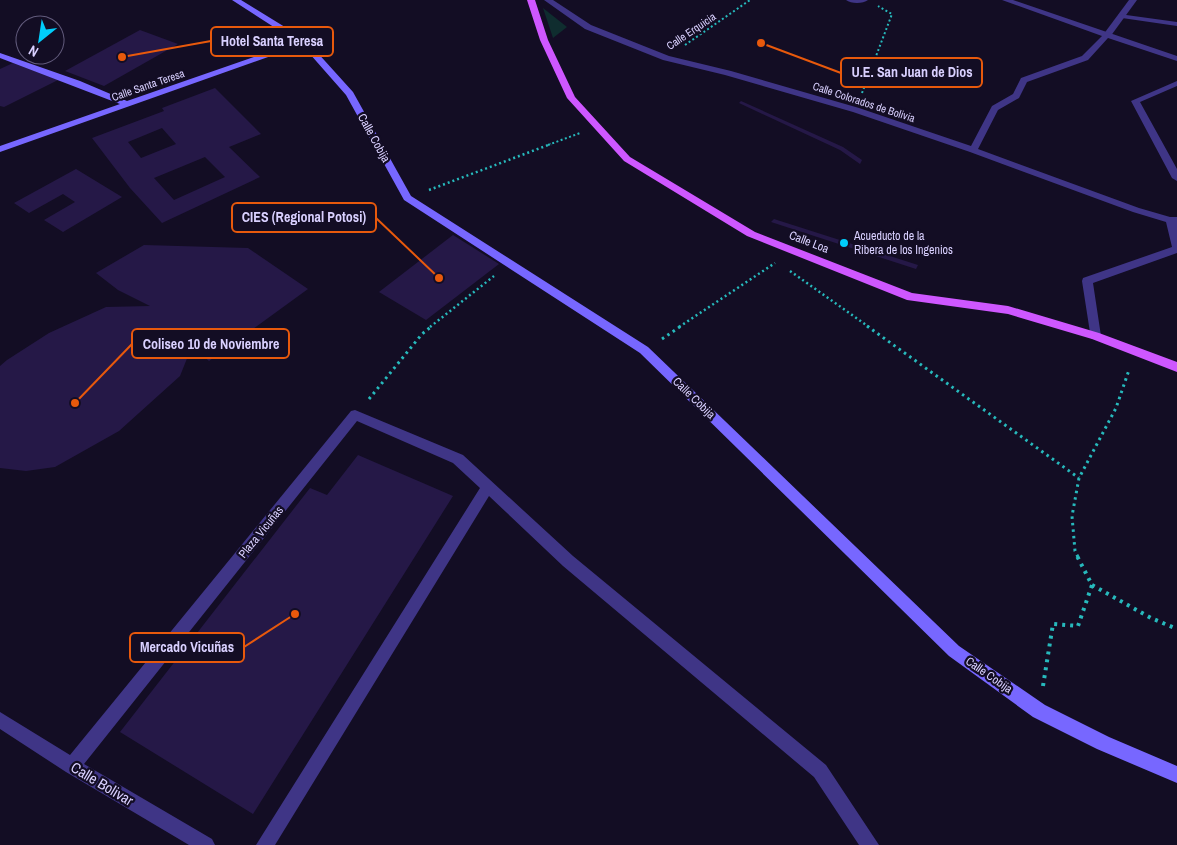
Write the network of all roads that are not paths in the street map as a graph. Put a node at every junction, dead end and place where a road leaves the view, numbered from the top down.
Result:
1 (236, 0) edge
2 (531, 0) edge
3 (548, 0) edge
4 (850, 0) edge
5 (864, 0) edge
6 (1006, 0) edge
7 (1133, 0) edge
8 (1122, 16) junction
9 (1177, 24) edge
10 (1107, 35) junction
11 (303, 42) junction
12 (0, 54) edge
13 (12, 59) junction
14 (1177, 59) edge
15 (0, 65) edge
16 (1177, 83) edge
17 (127, 104) junction
18 (0, 149) edge
19 (973, 150) junction
20 (1177, 178) edge
21 (1173, 220) edge
22 (1177, 247) edge
23 (1095, 336) junction
24 (1177, 367) edge
25 (488, 486) junction
26 (0, 720) edge
27 (72, 766) junction
28 (1177, 775) edge
29 (206, 845) edge
30 (265, 845) edge
31 (870, 845) edge

1 - 11 main road, Calle Cobija
2 - 23 main road, Calle Loa
3 - 19 street, Calle Colorados de Bolivia
4 - 5 street
6 - 10 street
7 - 8 street
8 - 9 street
8 - 10 street
10 - 14 street
10 - 19 street
11 - 17 main road, Calle Santa Teresa
11 - 28 main road, Calle Cobija
12 - 13 main road
13 - 15 main road
13 - 17 main road
16 - 20 street
17 - 18 main road, Calle Santa Teresa
19 - 21 street, Calle Colorados de Bolivia
21 - 22 street
22 - 23 street
23 - 24 main road, Calle Loa
25 - 27 street, Plaza Vicuñas
25 - 30 street
25 - 31 street
26 - 27 street, Calle Bolivar
27 - 29 street, Calle Bolivar

